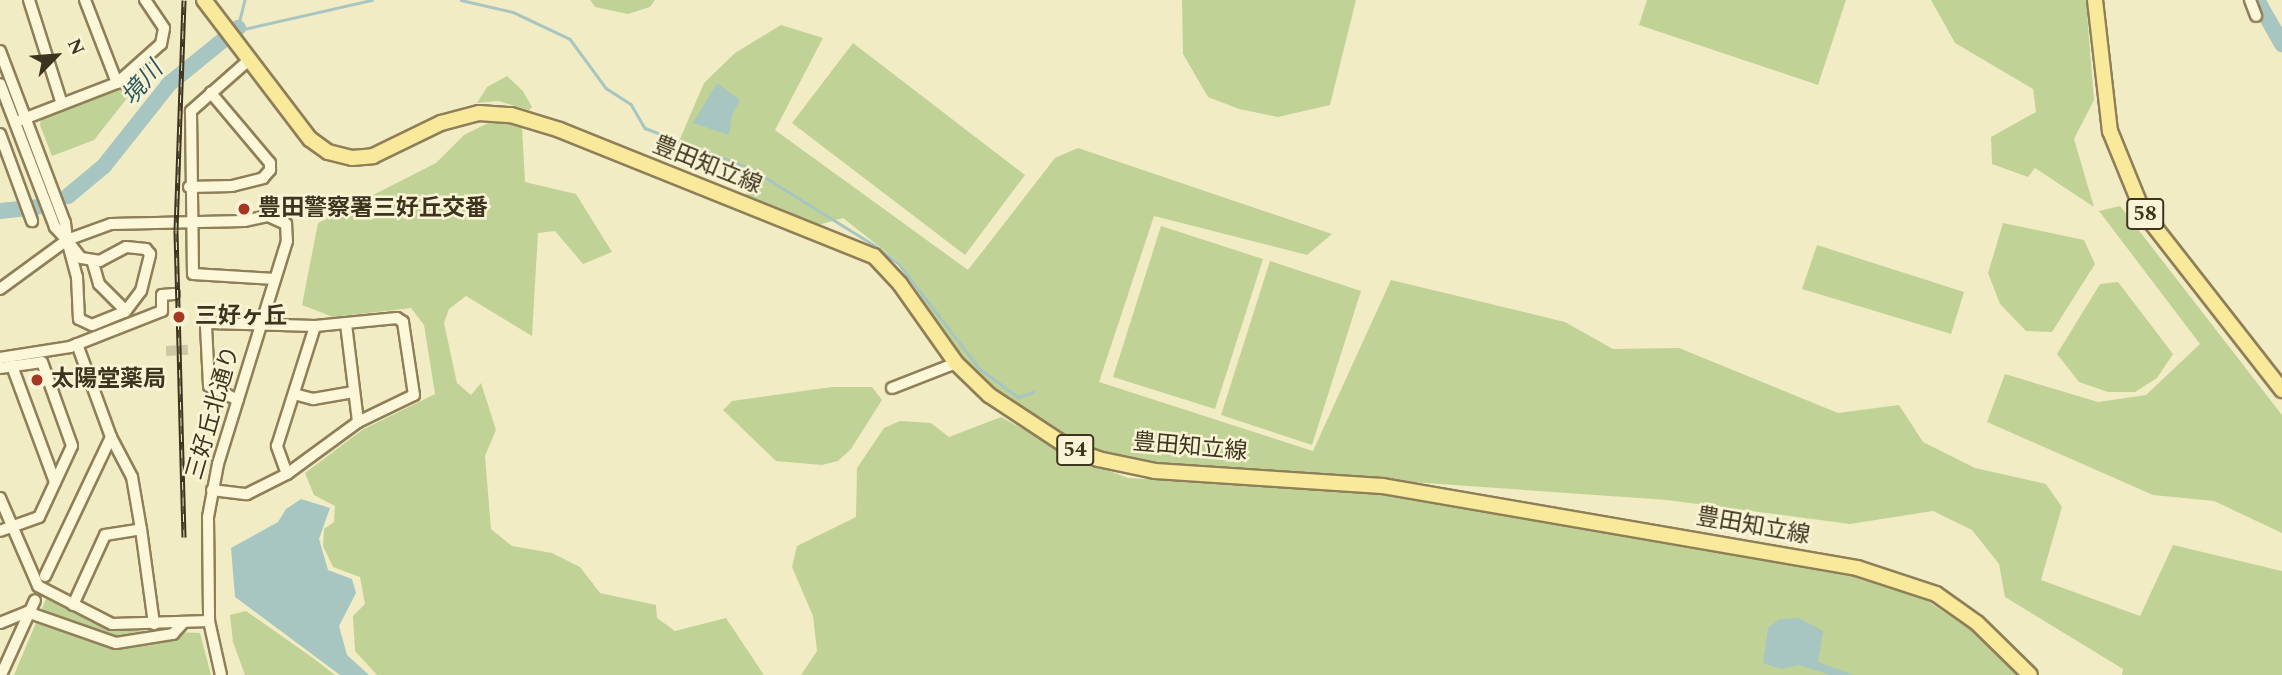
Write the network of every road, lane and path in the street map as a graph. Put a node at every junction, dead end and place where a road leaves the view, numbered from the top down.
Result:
1 (29, 0) edge
2 (85, 0) edge
3 (145, 0) edge
4 (204, 0) edge
5 (2095, 0) edge
6 (2250, 0) edge
7 (2256, 16) dead end
8 (0, 51) edge
9 (246, 54) junction
10 (117, 83) junction
11 (0, 84) edge
12 (211, 93) junction
13 (62, 104) junction
14 (20, 120) junction
15 (0, 134) edge
16 (189, 187) junction
17 (193, 220) junction
18 (32, 221) dead end
19 (67, 240) junction
20 (93, 263) junction
21 (275, 279) junction
22 (0, 289) edge
23 (174, 294) dead end
24 (126, 311) junction
25 (346, 324) junction
26 (262, 325) junction
27 (315, 326) junction
28 (77, 344) junction
29 (0, 358) edge
30 (956, 363) junction
31 (6, 367) edge
32 (891, 388) dead end
33 (2282, 390) edge
34 (352, 392) junction
35 (294, 394) junction
36 (238, 400) junction
37 (358, 422) junction
38 (111, 437) junction
39 (287, 474) junction
40 (55, 482) junction
41 (212, 490) junction
42 (0, 498) edge
43 (5, 529) edge
44 (141, 530) junction
45 (45, 576) dead end
46 (35, 600) dead end
47 (73, 605) junction
48 (27, 612) junction
49 (209, 621) junction
50 (0, 622) edge
51 (183, 623) junction
52 (154, 624) junction
53 (2, 675) edge
54 (221, 675) edge
55 (2030, 675) edge

1 - 13 street
2 - 10 street
3 - 10 street
4 - 9 main road, 豊田知立線 / 54
5 - 33 main road, 58
6 - 7 street
8 - 14 street
9 - 12 street
9 - 30 main road, 豊田知立線 / 54
10 - 13 street
11 - 14 street
12 - 16 street
12 - 16 street
13 - 14 street
14 - 19 street
15 - 18 street
16 - 17 street
17 - 19 street, 三好丘北通り
17 - 21 street
17 - 21 street, 三好丘北通り
19 - 20 street
19 - 22 street, 三好丘北通り
19 - 24 street
20 - 24 street
20 - 24 street
21 - 26 street, 三好丘北通り
23 - 28 street
25 - 27 street
25 - 34 street
25 - 37 street
26 - 27 street
26 - 36 street, 三好丘北通り
26 - 36 street
27 - 35 street
28 - 29 street
28 - 38 street
30 - 32 street
30 - 55 main road, 豊田知立線 / 54
31 - 40 street
31 - 40 street
34 - 35 street
34 - 37 street
35 - 39 street
36 - 41 street, 三好丘北通り
37 - 39 street
38 - 44 street
38 - 45 street
39 - 41 street
40 - 43 street
41 - 49 street, 三好丘北通り
42 - 43 street
43 - 47 street
44 - 47 street
44 - 52 street
46 - 48 street
47 - 52 street
48 - 50 street
48 - 51 street
48 - 53 street
49 - 51 street
49 - 54 street, 三好丘北通り
51 - 52 street

